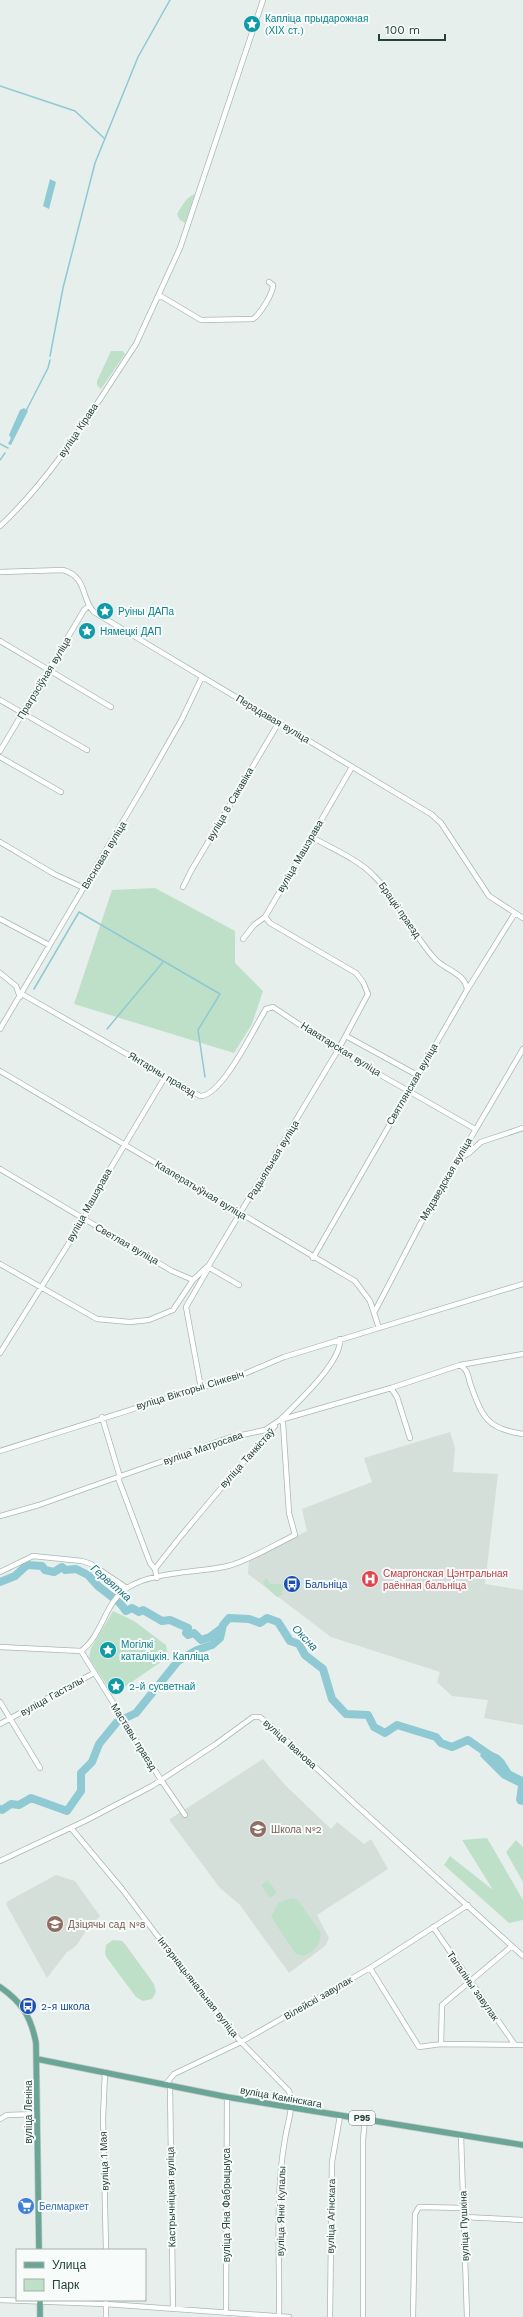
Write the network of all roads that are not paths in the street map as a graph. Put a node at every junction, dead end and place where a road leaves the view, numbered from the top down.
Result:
1 (263, 0) edge
2 (269, 282) dead end
3 (159, 296) junction
4 (0, 526) edge
5 (0, 572) edge
6 (89, 606) junction
7 (0, 641) edge
8 (49, 670) junction
9 (202, 677) junction
10 (0, 700) edge
11 (111, 707) dead end
12 (22, 713) junction
13 (279, 722) junction
14 (87, 750) dead end
15 (0, 751) edge
16 (0, 757) edge
17 (352, 767) junction
18 (60, 792) dead end
19 (312, 837) junction
20 (0, 842) edge
21 (183, 887) dead end
22 (84, 888) junction
23 (514, 913) junction
24 (265, 917) junction
25 (523, 918) edge
26 (0, 919) edge
27 (244, 940) dead end
28 (49, 945) junction
29 (0, 973) edge
30 (476, 974) junction
31 (461, 977) junction
32 (467, 990) junction
33 (21, 996) junction
34 (270, 1007) joint
35 (0, 1029) edge
36 (346, 1036) junction
37 (338, 1050) junction
38 (523, 1050) edge
39 (0, 1071) edge
40 (417, 1075) junction
41 (166, 1077) junction
42 (409, 1090) junction
43 (523, 1128) edge
44 (475, 1129) junction
45 (124, 1144) junction
46 (458, 1159) junction
47 (0, 1169) edge
48 (242, 1214) junction
49 (84, 1219) junction
50 (313, 1258) junction
51 (0, 1264) edge
52 (208, 1267) junction
53 (192, 1282) junction
54 (523, 1284) edge
55 (239, 1285) dead end
56 (40, 1288) junction
57 (194, 1292) junction
58 (186, 1307) junction
59 (375, 1311) junction
60 (171, 1312) junction
61 (379, 1328) junction
62 (340, 1339) junction
63 (0, 1353) edge
64 (523, 1354) edge
65 (460, 1364) junction
66 (201, 1388) junction
67 (391, 1388) junction
68 (102, 1417) junction
69 (280, 1420) junction
70 (523, 1434) edge
71 (410, 1438) dead end
72 (0, 1451) edge
73 (119, 1477) junction
74 (0, 1516) edge
75 (155, 1569) junction
76 (0, 1572) edge
77 (157, 1578) junction
78 (127, 1588) junction
79 (0, 1647) edge
80 (81, 1651) junction
81 (94, 1673) junction
82 (0, 1702) edge
83 (10, 1719) junction
84 (0, 1724) edge
85 (40, 1768) dead end
86 (161, 1780) junction
87 (184, 1815) dead end
88 (71, 1828) junction
89 (0, 1861) edge
90 (468, 1905) junction
91 (433, 1927) junction
92 (512, 1946) junction
93 (523, 1956) edge
94 (370, 1968) junction
95 (470, 1982) junction
96 (0, 1987) edge
97 (241, 2042) junction
98 (441, 2044) junction
99 (515, 2045) junction
100 (523, 2045) edge
101 (37, 2059) junction
102 (104, 2072) junction
103 (168, 2084) junction
104 (227, 2097) junction
105 (291, 2107) junction
106 (37, 2114) junction
107 (340, 2116) junction
108 (0, 2119) edge
109 (366, 2119) junction
110 (461, 2136) junction
111 (523, 2146) edge
112 (464, 2208) junction
113 (464, 2217) junction
114 (523, 2220) edge
115 (39, 2249) edge
116 (106, 2249) edge
117 (0, 2300) edge
118 (16, 2300) edge
119 (40, 2301) edge
120 (106, 2302) edge
121 (173, 2309) junction
122 (226, 2312) junction
123 (279, 2316) edge
124 (40, 2317) edge
125 (106, 2317) edge
126 (289, 2317) edge
127 (330, 2317) edge
128 (363, 2317) edge
129 (413, 2317) edge
130 (467, 2317) edge

1 - 3 street, вуліца Кірава
2 - 3 street
3 - 4 street, вуліца Кірава
5 - 6 street
6 - 8 street, Прагрэсіўная вуліца
6 - 9 street, Перадавая вуліца
7 - 8 street
8 - 11 street
8 - 12 street, Прагрэсіўная вуліца
9 - 13 street, Перадавая вуліца
9 - 22 street, Вясновая вуліца
10 - 12 street
12 - 14 street
12 - 15 street, Прагрэсіўная вуліца
13 - 17 street, Перадавая вуліца
13 - 21 street, вуліца 8 Сакавіка
16 - 18 street
17 - 19 street, вуліца Машэрава
17 - 23 street, Перадавая вуліца
19 - 24 street, вуліца Машэрава
19 - 31 street, Брацкі праезд
20 - 22 street
22 - 28 street, Вясновая вуліца
23 - 25 street, Перадавая вуліца
23 - 30 street, Святлянская вуліца
24 - 27 street, вуліца Машэрава
24 - 36 street, Радыяльная вуліца
26 - 28 street
28 - 33 street, Вясновая вуліца
29 - 33 street
30 - 31 street
30 - 32 street, Святлянская вуліца
31 - 32 street
32 - 40 street, Святлянская вуліца
33 - 35 street, Вясновая вуліца
33 - 41 street, Янтарны праезд
34 - 37 street, Наватарская вуліца
34 - 41 street, Янтарны праезд
36 - 37 street, Радыяльная вуліца
36 - 40 street
37 - 42 street, Наватарская вуліца
37 - 48 street, Радыяльная вуліца
38 - 44 street, Мядзведская вуліца
39 - 45 street, Кааператыўная вуліца
40 - 42 street, Святлянская вуліца
41 - 45 street, вуліца Машэрава
42 - 44 street, Наватарская вуліца
42 - 50 street, Святлянская вуліца
43 - 46 street
44 - 46 street, Мядзведская вуліца
45 - 48 street, Кааператыўная вуліца
45 - 49 street, вуліца Машэрава
46 - 59 street, Мядзведская вуліца
47 - 49 street, Светлая вуліца
48 - 50 street, Кааператыўная вуліца
48 - 52 street, Радыяльная вуліца
49 - 53 street, Светлая вуліца
49 - 56 street, вуліца Машэрава
50 - 59 street, Кааператыўная вуліца
51 - 56 street
52 - 53 street, Радыяльная вуліца
52 - 55 street
52 - 57 street
53 - 57 street
53 - 60 street, Радыяльная вуліца
54 - 61 street, вуліца Вікторыі Сінкевіч
56 - 60 street
56 - 63 street, вуліца Машэрава
57 - 58 street
58 - 60 street
58 - 66 street
59 - 61 street, Кааператыўная вуліца
61 - 62 street, вуліца Вікторыі Сінкевіч
62 - 66 street, вуліца Вікторыі Сінкевіч
62 - 69 street, вуліца Танкістаў
64 - 65 street, вуліца Матросава
65 - 67 street, вуліца Матросава
65 - 70 street
66 - 68 street, вуліца Вікторыі Сінкевіч
67 - 69 street, вуліца Матросава
67 - 71 street
68 - 72 street, вуліца Вікторыі Сінкевіч
68 - 73 street
69 - 73 street, вуліца Матросава
69 - 75 street, вуліца Танкістаў
69 - 77 street
73 - 74 street, вуліца Матросава
73 - 75 street
75 - 77 street
76 - 78 street
77 - 78 street
78 - 80 street
79 - 80 street
80 - 81 street, Маставы праезд
81 - 83 street, вуліца Гастэлы
81 - 86 street, Маставы праезд
82 - 83 street, вуліца Гастэлы
83 - 84 street, вуліца Гастэлы
83 - 85 street, вуліца Гастэлы
86 - 87 street, Маставы праезд
86 - 88 street, вуліца Іванова
86 - 90 street, вуліца Іванова
88 - 89 street, вуліца Іванова
88 - 97 street, Інтэрнацыянальная вуліца
90 - 91 street, Вілейскі завулак
90 - 92 street, вуліца Іванова
91 - 94 street, Вілейскі завулак
91 - 95 street, Тапаліны завулак
92 - 93 street, вуліца Іванова
92 - 95 street
94 - 97 street, Вілейскі завулак
94 - 98 street
95 - 98 street
95 - 99 street, Тапаліны завулак
96 - 101 main road, вуліца Леніна
97 - 103 street, Вілейскі завулак
97 - 105 street, Інтэрнацыянальная вуліца
98 - 99 street
99 - 100 street
101 - 102 main road, вуліца Камінскага / Р95
101 - 106 main road, вуліца Леніна
102 - 103 main road, вуліца Камінскага / Р95
102 - 116 street, вуліца 1 Мая
103 - 104 main road, вуліца Камінскага / Р95
103 - 121 street, Кастрычніцкая вуліца
104 - 105 main road, вуліца Камінскага / Р95
104 - 122 street, вуліца Яна Фабрыцыуса
105 - 107 main road, вуліца Камінскага / Р95
105 - 123 street, вуліца Янкі Купалы
106 - 108 street
106 - 115 main road, вуліца Леніна
107 - 109 main road, вуліца Камінскага / Р95
107 - 127 street, вуліца Агінскага
109 - 110 main road, вуліца Камінскага / Р95
109 - 128 street
110 - 111 main road, вуліца Камінскага / Р95
110 - 112 street, вуліца Пушкіна
112 - 113 street, вуліца Пушкіна
112 - 129 street
113 - 114 street
113 - 130 street, вуліца Пушкіна
117 - 118 street
119 - 120 street
119 - 124 main road
120 - 121 street
120 - 125 street
121 - 122 street
122 - 123 street
123 - 126 street

